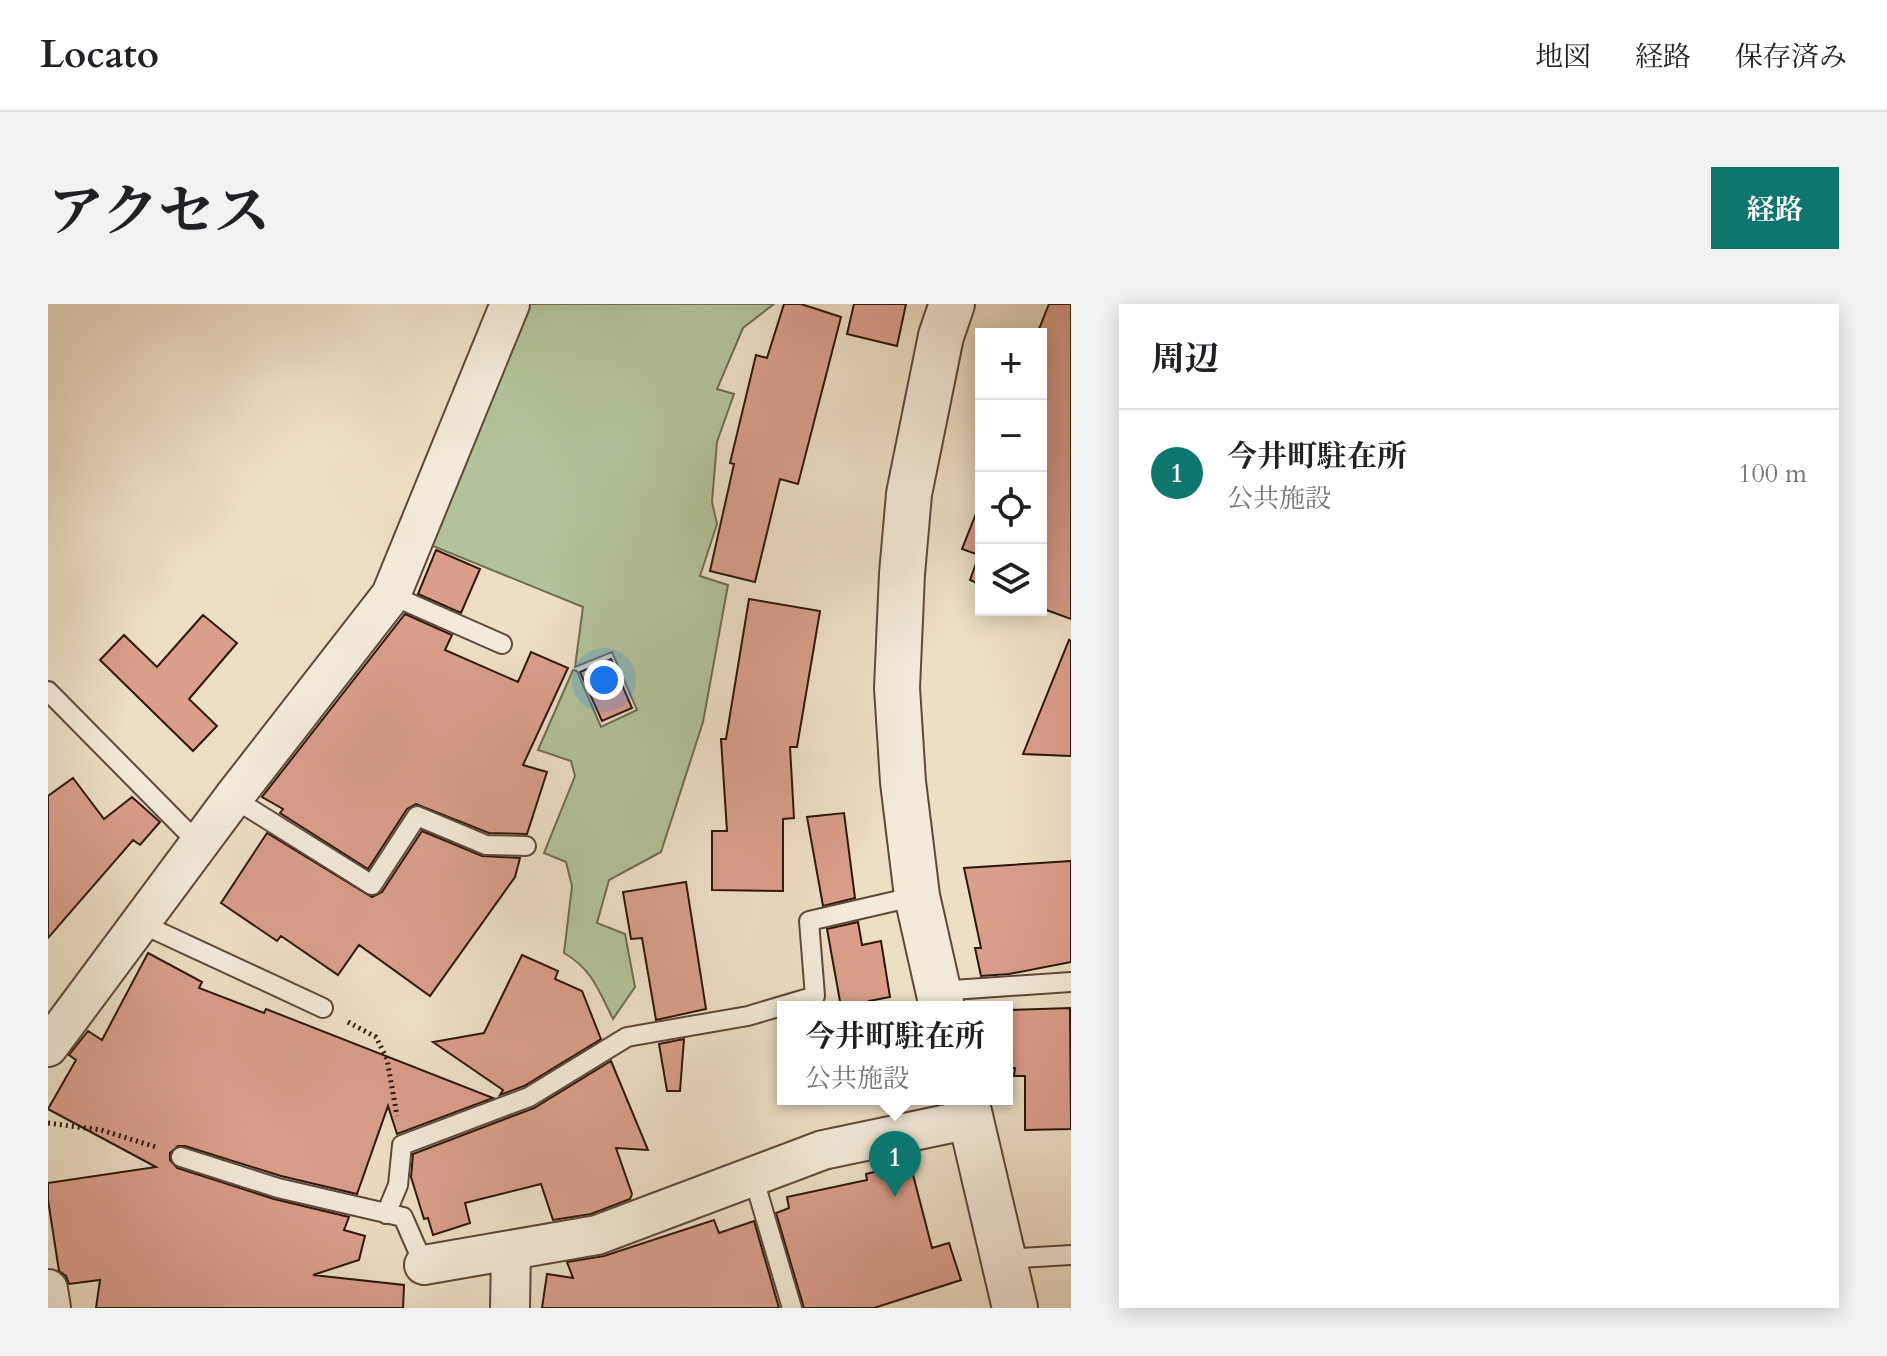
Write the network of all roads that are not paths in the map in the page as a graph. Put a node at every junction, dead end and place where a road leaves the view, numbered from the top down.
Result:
1 (510, 304) edge
2 (952, 304) edge
3 (391, 595) junction
4 (502, 644) dead end
5 (48, 691) edge
6 (233, 798) junction
7 (200, 845) junction
8 (526, 846) dead end
9 (917, 896) junction
10 (140, 923) junction
11 (1071, 982) edge
12 (940, 999) edge
13 (798, 1001) edge
14 (777, 1007) edge
15 (323, 1008) road end
16 (48, 1047) edge
17 (968, 1109) edge
18 (181, 1157) road end
19 (753, 1176) junction
20 (386, 1214) junction
21 (511, 1252) junction
22 (1071, 1255) edge
23 (1004, 1259) junction
24 (424, 1265) joint
25 (48, 1289) edge
26 (51, 1308) edge
27 (510, 1308) edge
28 (792, 1308) edge
29 (1015, 1308) edge

1 - 3 street
2 - 9 street
3 - 4 lane
3 - 6 street
5 - 7 lane
6 - 7 street
6 - 8 lane
7 - 10 street
9 - 12 street
9 - 13 lane
10 - 15 lane
10 - 16 street
11 - 12 lane
14 - 20 lane
17 - 19 street
17 - 23 street
18 - 20 lane
19 - 21 street
19 - 28 lane
20 - 24 lane
21 - 24 street
21 - 27 street
22 - 23 lane
23 - 29 street
25 - 26 street

